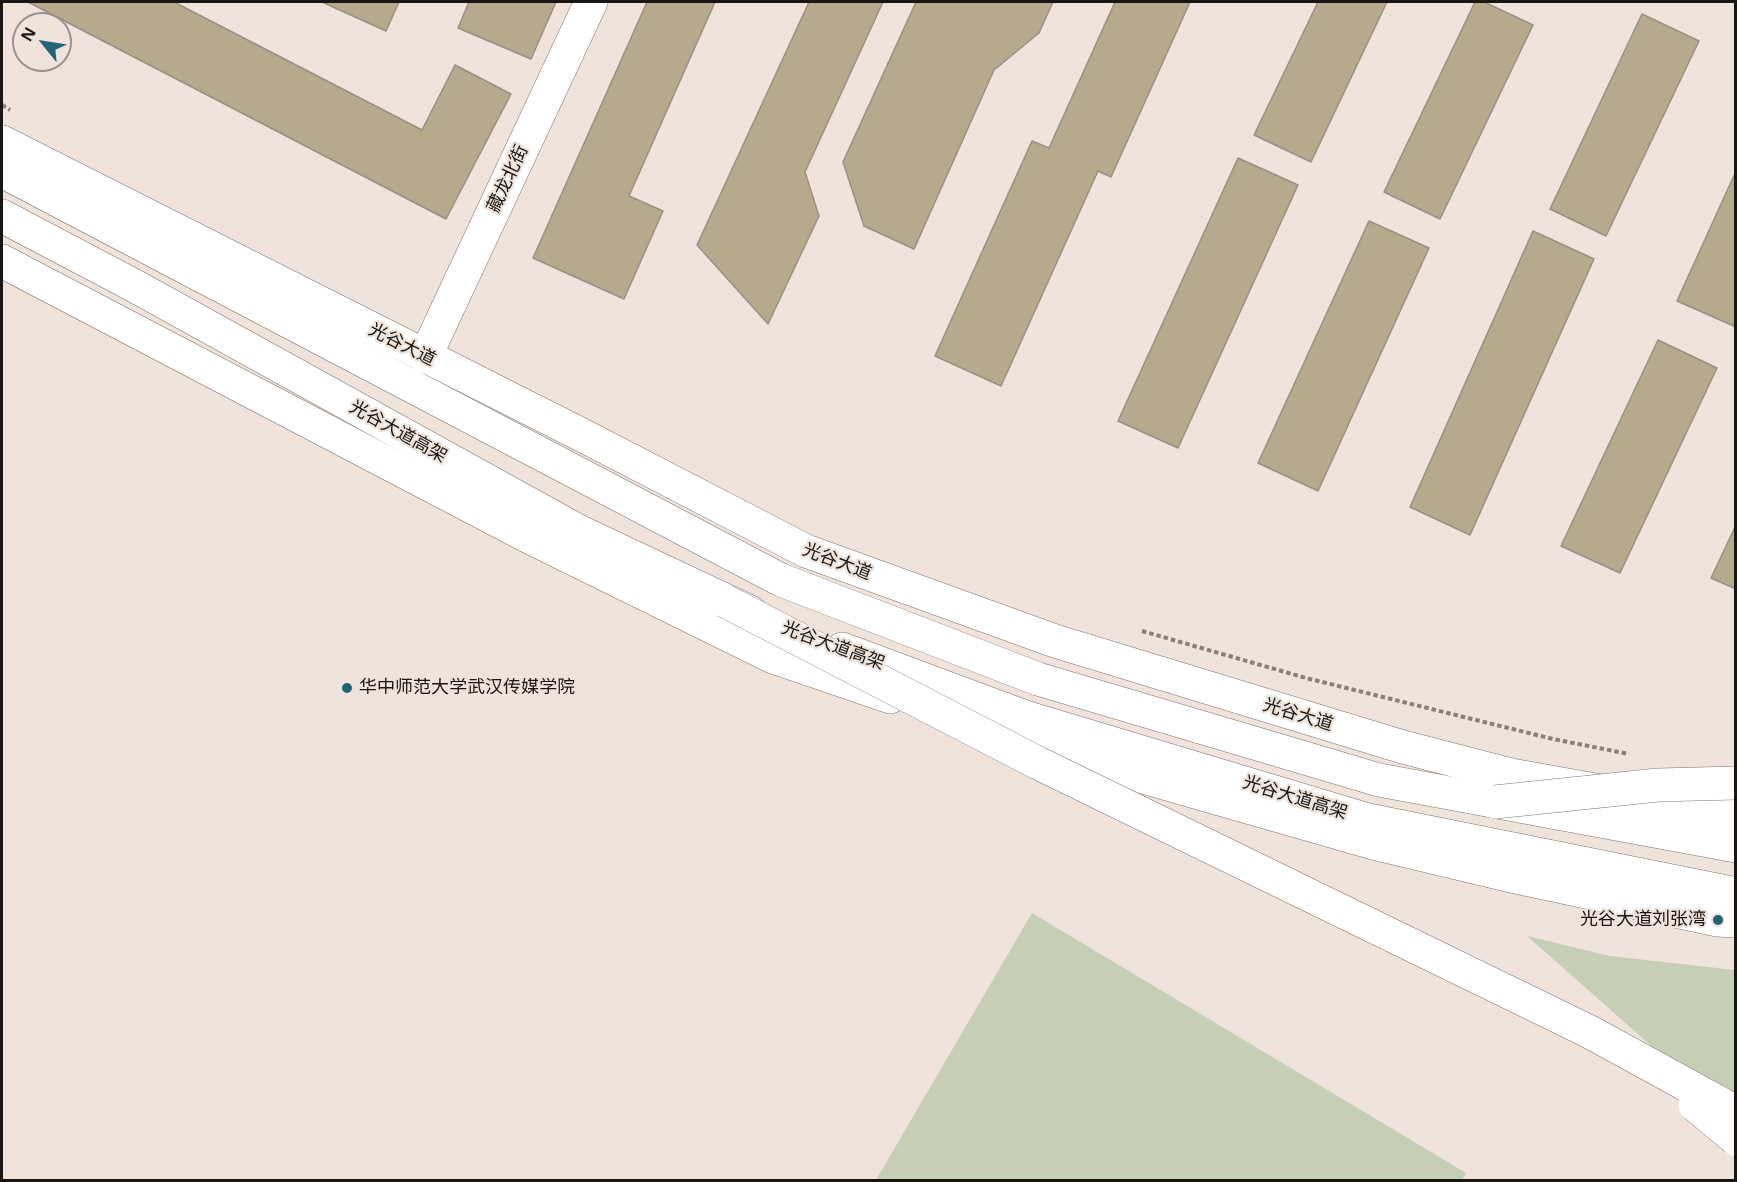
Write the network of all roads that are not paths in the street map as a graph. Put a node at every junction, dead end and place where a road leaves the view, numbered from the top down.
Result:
1 (591, 2) edge
2 (2, 142) edge
3 (2, 171) edge
4 (2, 216) edge
5 (2, 261) edge
6 (425, 357) junction
7 (725, 601) junction
8 (1736, 783) edge
9 (1495, 802) junction
10 (1736, 815) edge
11 (1736, 846) edge
12 (1736, 894) edge
13 (1736, 921) edge
14 (1590, 1032) junction
15 (1736, 1112) edge
16 (1736, 1139) edge

1 - 6 main road, 藏龙北街
2 - 6 main road, 光谷大道
3 - 9 main road
4 - 7 main road, 光谷大道高架
5 - 13 main road
6 - 10 main road, 光谷大道
7 - 12 main road, 光谷大道高架, bridge
7 - 14 main road, bridge
8 - 9 main road, bridge
9 - 11 main road, bridge
14 - 15 main road, bridge
14 - 16 main road, bridge

